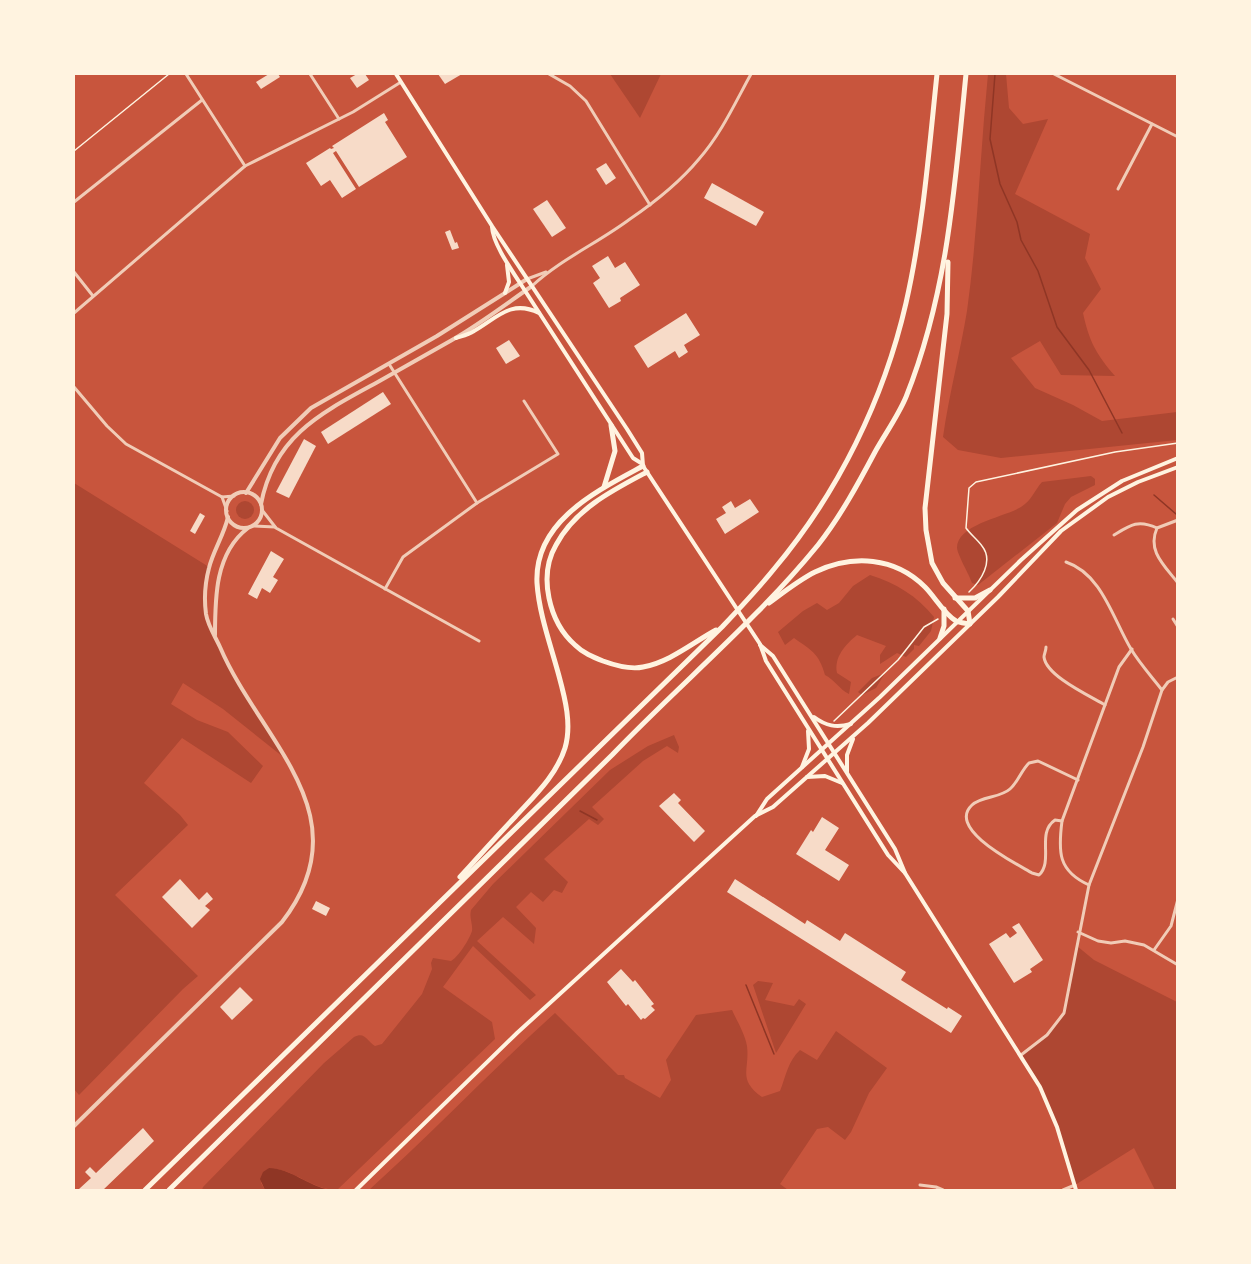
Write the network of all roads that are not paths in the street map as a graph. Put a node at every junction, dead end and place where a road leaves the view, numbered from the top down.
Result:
1 (186, 74) edge
2 (310, 74) edge
3 (396, 74) edge
4 (549, 74) edge
5 (751, 74) edge
6 (937, 74) edge
7 (966, 74) edge
8 (1054, 74) edge
9 (401, 82) junction
10 (202, 100) junction
11 (339, 119) junction
12 (1152, 124) junction
13 (1178, 137) edge
14 (245, 166) junction
15 (1118, 189) dead end
16 (74, 202) edge
17 (650, 204) junction
18 (492, 226) junction
19 (948, 246) junction
20 (505, 259) junction
21 (548, 271) junction
22 (74, 272) edge
23 (527, 279) junction
24 (520, 284) junction
25 (532, 286) junction
26 (525, 291) junction
27 (505, 293) junction
28 (93, 296) junction
29 (74, 313) edge
30 (540, 314) junction
31 (456, 338) junction
32 (389, 364) junction
33 (395, 372) junction
34 (74, 387) edge
35 (524, 400) dead end
36 (611, 425) junction
37 (1178, 458) edge
38 (642, 464) junction
39 (1178, 467) edge
40 (647, 472) junction
41 (604, 488) junction
42 (246, 493) junction
43 (234, 496) junction
44 (222, 497) junction
45 (477, 502) junction
46 (261, 504) junction
47 (262, 510) junction
48 (227, 512) junction
49 (228, 517) junction
50 (1178, 520) edge
51 (254, 526) junction
52 (248, 528) junction
53 (276, 528) junction
54 (1157, 528) junction
55 (1114, 535) dead end
56 (1066, 562) dead end
57 (1178, 583) edge
58 (385, 589) junction
59 (990, 590) junction
60 (955, 598) junction
61 (944, 609) junction
62 (758, 610) junction
63 (968, 611) junction
64 (1173, 619) dead end
65 (957, 622) junction
66 (970, 624) junction
67 (722, 627) junction
68 (1178, 627) edge
69 (215, 636) junction
70 (940, 638) junction
71 (479, 641) dead end
72 (760, 644) junction
73 (1046, 647) dead end
74 (1132, 649) junction
75 (1178, 677) edge
76 (1162, 690) junction
77 (1106, 705) junction
78 (811, 715) junction
79 (852, 724) junction
80 (808, 728) junction
81 (854, 736) junction
82 (829, 744) junction
83 (822, 751) junction
84 (834, 753) junction
85 (827, 759) junction
86 (802, 768) junction
87 (848, 776) junction
88 (806, 777) junction
89 (1078, 780) junction
90 (843, 784) junction
91 (755, 816) junction
92 (1062, 821) junction
93 (905, 873) junction
94 (1089, 885) junction
95 (1178, 899) edge
96 (428, 912) junction
97 (1078, 932) junction
98 (1154, 950) junction
99 (1178, 965) edge
100 (1021, 1055) junction
101 (74, 1126) edge
102 (920, 1185) dead end
103 (1075, 1188) edge
104 (145, 1191) edge
105 (169, 1191) edge
106 (356, 1191) edge
107 (943, 1191) edge
108 (1063, 1191) edge

1 - 10 street
2 - 11 street
3 - 9 main road
4 - 17 street
5 - 17 street
6 - 67 highway
7 - 19 highway
8 - 12 street
9 - 11 street
9 - 18 main road
10 - 14 street
10 - 16 street
11 - 14 street
12 - 13 street
12 - 15 street
14 - 28 street
17 - 21 street
18 - 20 main road
18 - 23 main road
19 - 60 highway
19 - 62 highway
20 - 24 main road
20 - 27 main road
21 - 23 street
21 - 25 street
22 - 28 street
23 - 24 street
23 - 25 main road
24 - 26 main road
24 - 27 street
25 - 26 street
25 - 38 main road
26 - 30 main road
26 - 31 street
27 - 32 street
28 - 29 street
30 - 31 main road
30 - 36 main road
31 - 33 street
32 - 33 street
32 - 42 street
33 - 45 street
33 - 46 street
34 - 44 street
35 - 45 street
36 - 38 main road
36 - 41 highway
37 - 59 main road
38 - 40 main road
38 - 41 highway
39 - 66 main road
40 - 67 highway
40 - 72 main road
41 - 96 highway
42 - 43 street
42 - 46 street
43 - 44 street
43 - 48 street
44 - 48 street
45 - 58 street
46 - 47 street
47 - 51 street
47 - 53 street
48 - 49 street
49 - 52 street
49 - 69 street
50 - 54 street
51 - 52 street
51 - 53 street
52 - 69 street
53 - 58 street
54 - 55 street
54 - 57 street
56 - 74 street
58 - 71 street
59 - 60 highway
59 - 63 main road
60 - 63 highway
61 - 62 highway
61 - 65 highway
61 - 70 highway
62 - 105 highway
63 - 65 main road
63 - 66 highway
64 - 68 street
65 - 66 highway
65 - 70 main road
66 - 81 main road
67 - 96 highway
69 - 101 street
70 - 79 main road
72 - 78 main road
72 - 80 main road
73 - 77 street
74 - 76 street
74 - 77 street
75 - 76 street
76 - 94 street
77 - 89 street
78 - 79 main road
78 - 82 main road
79 - 82 main road
80 - 83 main road
80 - 86 main road
81 - 84 main road
81 - 87 main road
82 - 83 main road
82 - 84 main road
83 - 85 main road
83 - 86 main road
84 - 85 main road
84 - 87 main road
85 - 88 main road
85 - 90 main road
86 - 91 main road
87 - 93 main road
88 - 90 main road
88 - 91 main road
89 - 92 street
89 - 92 street
90 - 93 main road
91 - 106 main road
92 - 94 street
93 - 100 main road
94 - 97 street
95 - 98 street
96 - 104 highway
97 - 98 street
97 - 100 street
98 - 99 street
100 - 103 main road
102 - 107 street
103 - 108 street

